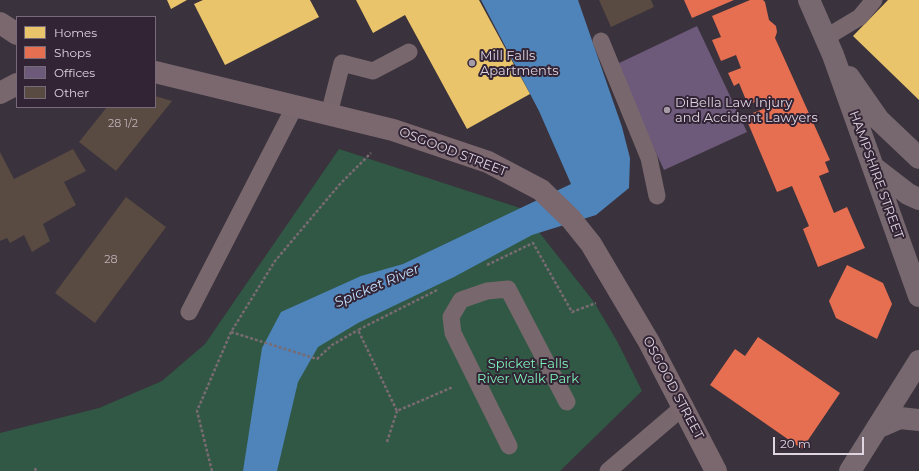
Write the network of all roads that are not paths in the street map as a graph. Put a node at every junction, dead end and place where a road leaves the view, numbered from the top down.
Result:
1 (809, 0) edge
2 (874, 0) edge
3 (0, 23) edge
4 (16, 33) edge
5 (601, 41) dead end
6 (829, 46) junction
7 (409, 52) dead end
8 (156, 72) edge
9 (16, 85) edge
10 (0, 93) edge
11 (295, 106) junction
12 (329, 114) junction
13 (919, 158) edge
14 (873, 167) junction
15 (657, 196) dead end
16 (919, 199) edge
17 (919, 296) edge
18 (189, 312) dead end
19 (919, 361) edge
20 (567, 402) dead end
21 (683, 407) junction
22 (919, 420) edge
23 (878, 428) junction
24 (509, 446) dead end
25 (608, 471) edge
26 (716, 471) edge
27 (850, 471) edge

1 - 6 main road, HAMPSHIRE STREET
2 - 6 lane
3 - 4 main road
5 - 15 lane
6 - 13 main road, HAMPSHIRE STREET
6 - 14 main road, HAMPSHIRE STREET
7 - 12 lane
8 - 11 main road, OSGOOD STREET
9 - 10 street
11 - 12 main road, OSGOOD STREET
11 - 18 lane
12 - 21 main road, OSGOOD STREET
14 - 16 main road
14 - 17 main road, HAMPSHIRE STREET
19 - 23 main road
20 - 24 lane
21 - 25 lane
21 - 26 main road, OSGOOD STREET
22 - 23 main road
23 - 27 main road

